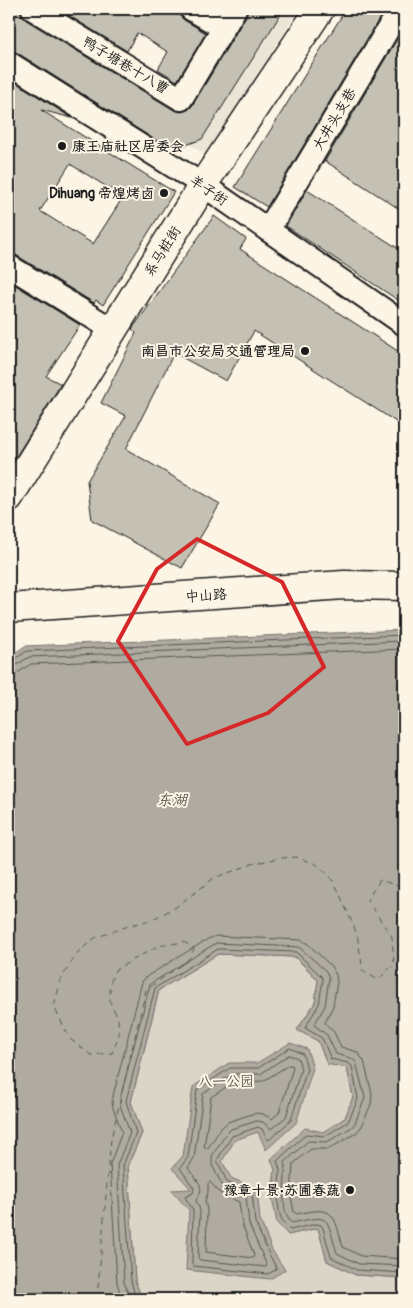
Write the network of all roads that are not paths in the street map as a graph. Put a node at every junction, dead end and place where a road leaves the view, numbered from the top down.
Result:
1 (33, 9) edge
2 (191, 9) edge
3 (320, 9) edge
4 (400, 9) edge
5 (230, 16) edge
6 (9, 63) edge
7 (204, 186) junction
8 (268, 230) junction
9 (9, 266) edge
10 (404, 324) edge
11 (113, 330) junction
12 (9, 497) edge
13 (404, 586) edge
14 (9, 608) edge

1 - 5 street, 鸭子塘巷十八曹
2 - 5 street
3 - 7 main road, 系马桩街
4 - 8 street, 大井头支巷
6 - 7 street, 羊子街
7 - 8 street, 羊子街
7 - 11 main road, 系马桩街
8 - 10 street, 羊子街
9 - 11 street
11 - 12 main road, 系马桩街
13 - 14 main road, 中山路

